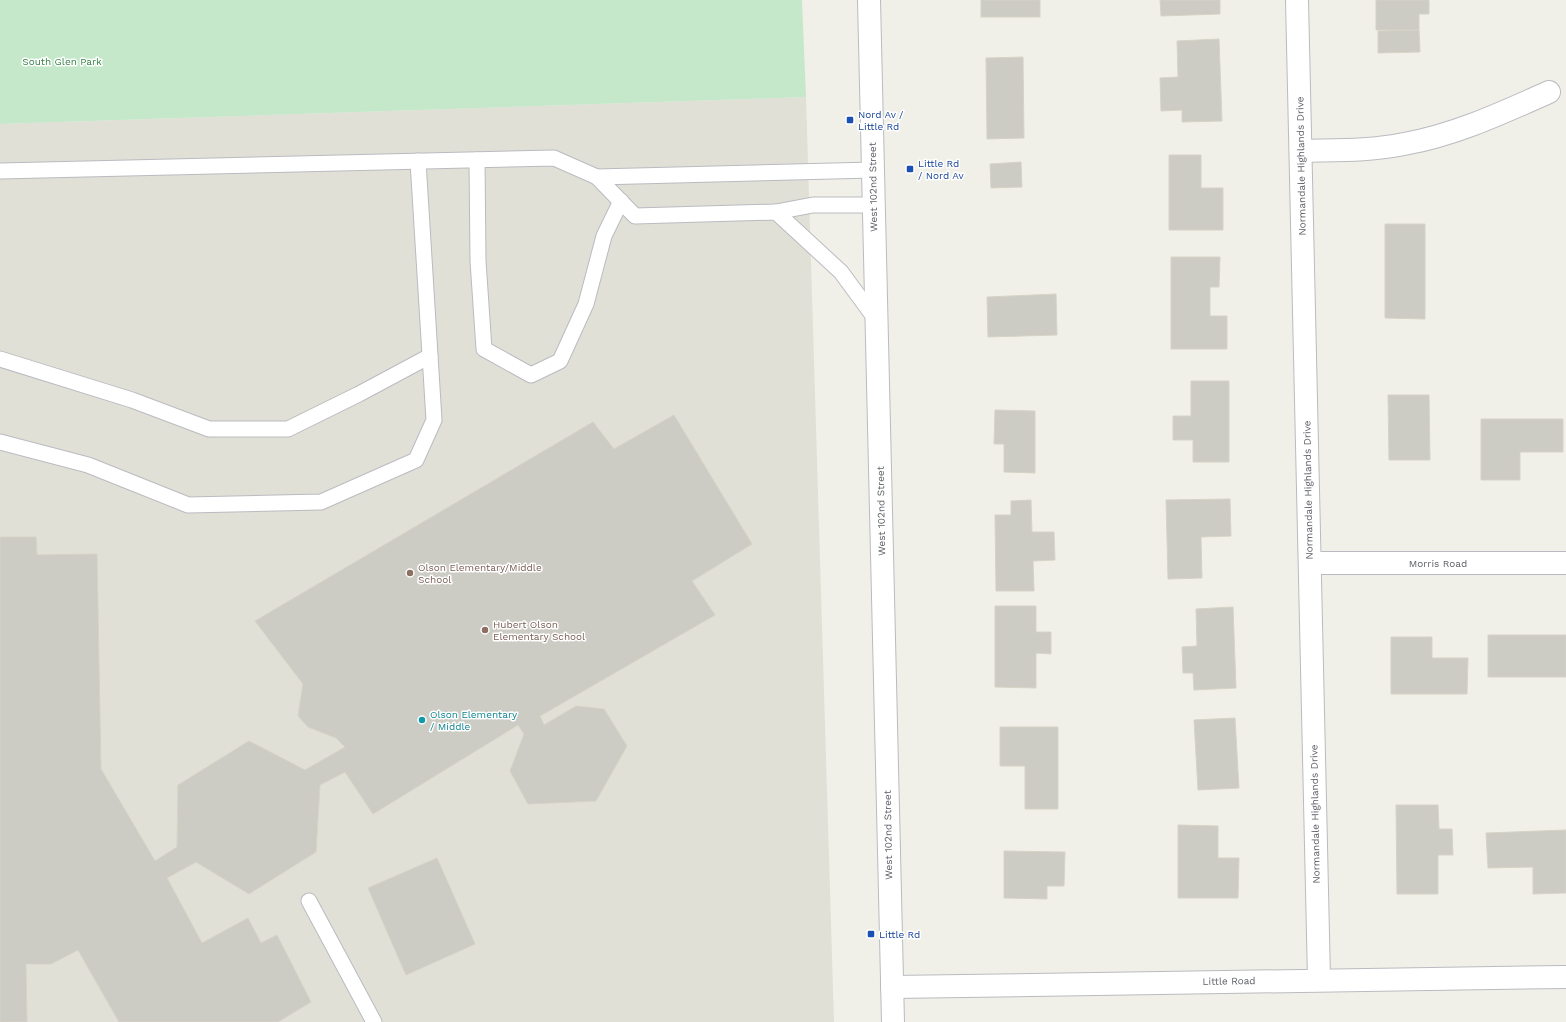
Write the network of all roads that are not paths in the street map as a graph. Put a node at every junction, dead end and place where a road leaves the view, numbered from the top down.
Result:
1 (869, 0) edge
2 (1297, 0) edge
3 (1549, 92) dead end
4 (1301, 151) junction
5 (477, 160) junction
6 (418, 161) junction
7 (873, 170) junction
8 (0, 171) edge
9 (597, 177) junction
10 (621, 201) junction
11 (874, 205) junction
12 (776, 212) junction
13 (877, 321) junction
14 (430, 356) junction
15 (0, 359) edge
16 (0, 442) edge
17 (1310, 563) junction
18 (1566, 563) edge
19 (310, 900) dead end
20 (1566, 977) edge
21 (1319, 980) junction
22 (892, 987) junction
23 (374, 1022) edge
24 (893, 1022) edge

1 - 7 street, West 102nd Street
2 - 4 street, Normandale Highlands Drive
3 - 4 street
4 - 17 street, Normandale Highlands Drive
5 - 6 lane
5 - 9 lane
5 - 10 lane
6 - 8 lane
6 - 14 lane
7 - 9 lane
7 - 11 street, West 102nd Street
9 - 10 lane
10 - 12 lane
11 - 12 lane
11 - 13 street, West 102nd Street
12 - 13 lane
13 - 22 street, West 102nd Street
14 - 15 lane
14 - 16 lane
17 - 18 street, Morris Road
17 - 21 street, Normandale Highlands Drive
19 - 23 lane
20 - 21 street, Little Road
21 - 22 street, Little Road
22 - 24 street, West 102nd Street

